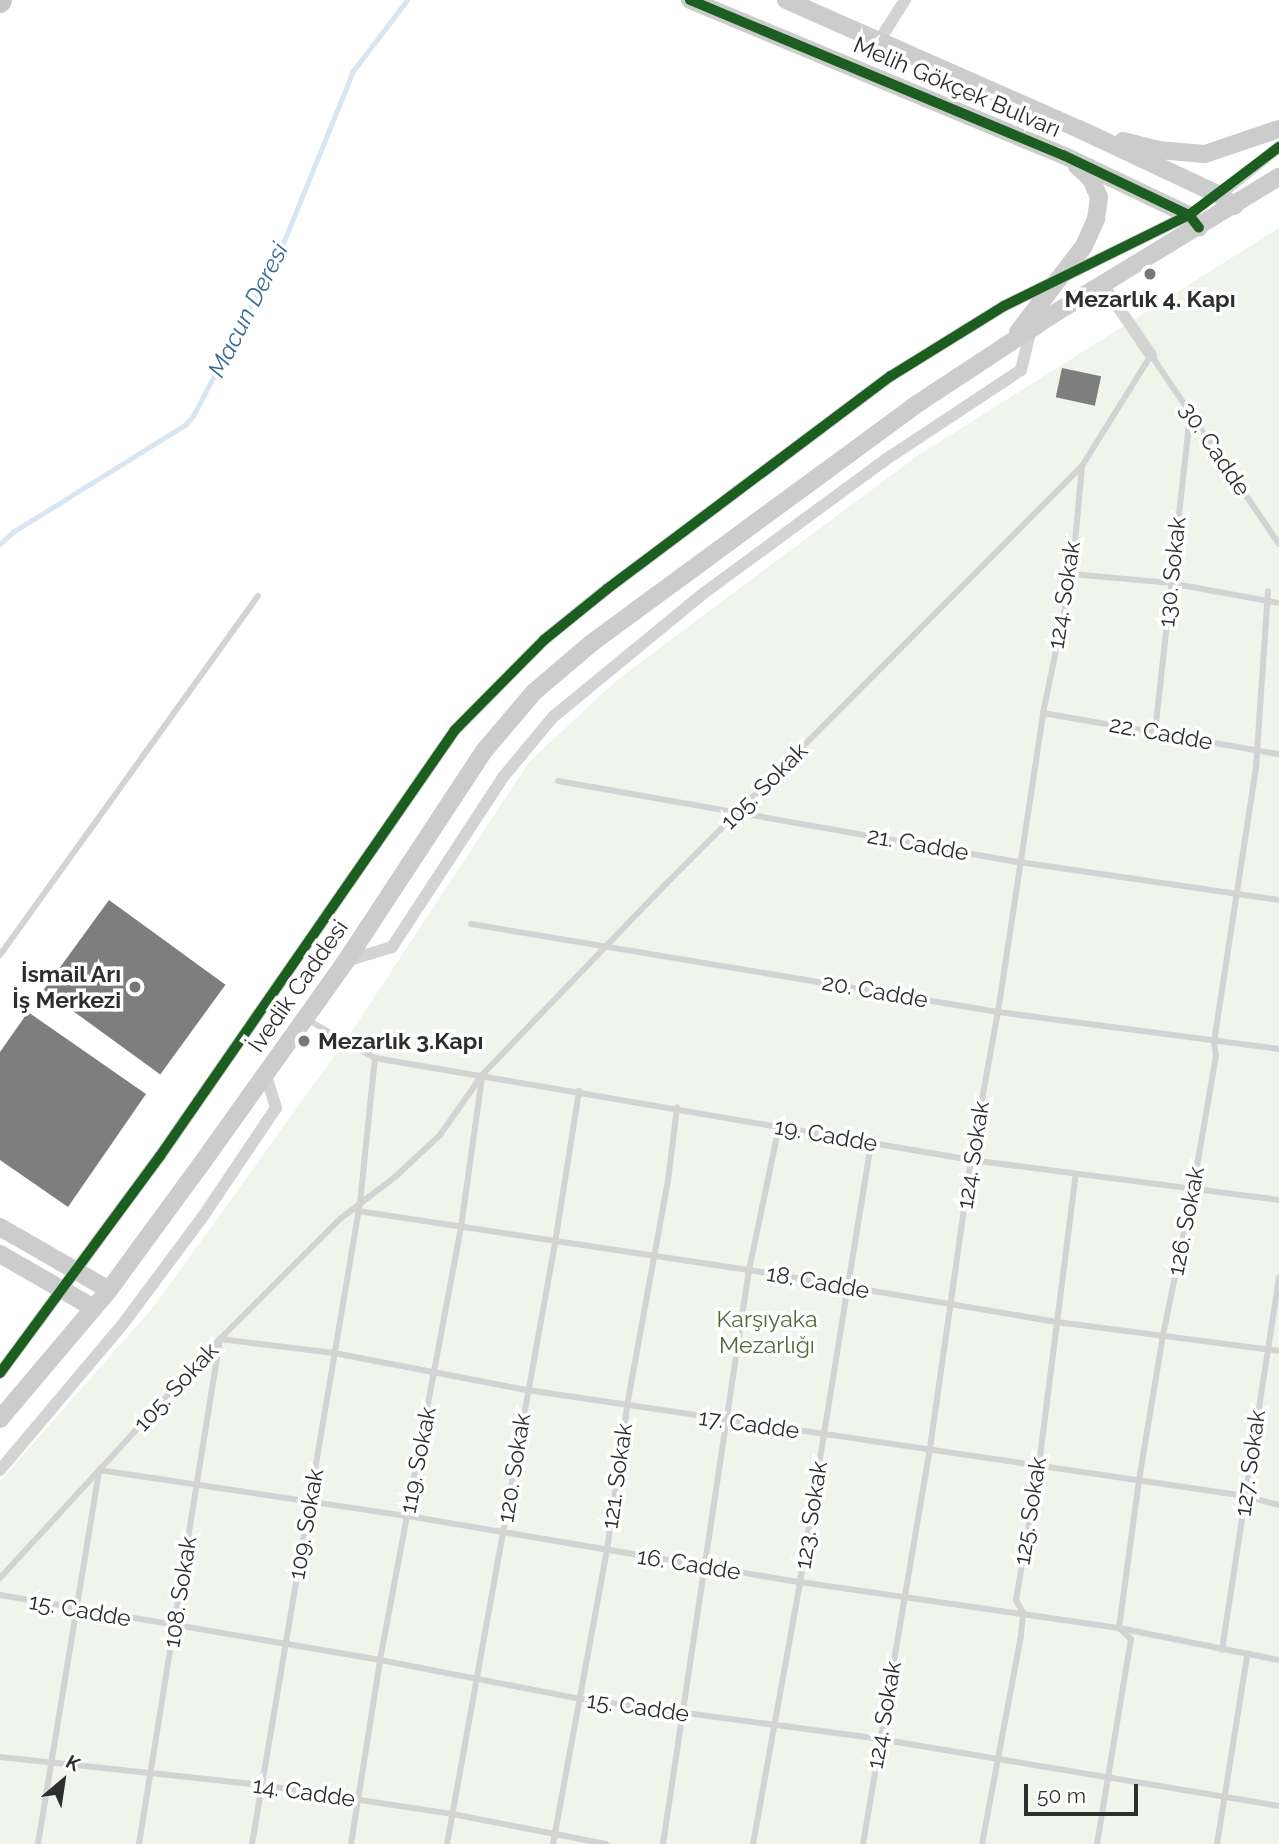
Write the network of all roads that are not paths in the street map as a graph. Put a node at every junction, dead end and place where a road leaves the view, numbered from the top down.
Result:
1 (690, 0) edge
2 (786, 0) edge
3 (905, 0) edge
4 (818, 8) edge
5 (879, 41) junction
6 (1079, 129) junction
7 (1279, 129) edge
8 (1279, 147) edge
9 (1063, 155) junction
10 (1279, 177) edge
11 (1219, 195) junction
12 (1235, 206) junction
13 (1194, 222) junction
14 (1057, 280) junction
15 (1103, 285) junction
16 (1031, 329) junction
17 (1009, 343) junction
18 (1151, 355) junction
19 (1190, 413) junction
20 (1082, 466) junction
21 (1279, 544) edge
22 (1072, 574) junction
23 (1170, 583) junction
24 (1268, 591) dead end
25 (258, 596) dead end
26 (1268, 601) junction
27 (1279, 603) edge
28 (1043, 713) junction
29 (1155, 732) junction
30 (1256, 750) junction
31 (1279, 754) edge
32 (558, 781) dead end
33 (736, 814) junction
34 (1019, 862) junction
35 (1238, 894) junction
36 (1279, 900) edge
37 (471, 924) dead end
38 (608, 946) junction
39 (0, 956) edge
40 (346, 961) junction
41 (998, 1012) junction
42 (306, 1019) junction
43 (1214, 1042) junction
44 (1279, 1049) edge
45 (375, 1058) junction
46 (266, 1075) junction
47 (482, 1075) junction
48 (579, 1091) junction
49 (677, 1108) junction
50 (779, 1126) junction
51 (871, 1143) junction
52 (971, 1160) junction
53 (1076, 1174) junction
54 (1193, 1189) junction
55 (1279, 1200) edge
56 (360, 1203) junction
57 (358, 1211) junction
58 (0, 1227) edge
59 (460, 1227) junction
60 (555, 1243) junction
61 (0, 1254) edge
62 (652, 1258) junction
63 (749, 1270) junction
64 (76, 1271) junction
65 (1279, 1277) edge
66 (849, 1287) junction
67 (62, 1290) junction
68 (109, 1290) junction
69 (950, 1305) junction
70 (94, 1308) junction
71 (1057, 1322) junction
72 (1163, 1335) junction
73 (220, 1339) junction
74 (1266, 1349) junction
75 (1279, 1351) edge
76 (334, 1353) junction
77 (435, 1371) junction
78 (0, 1373) edge
79 (527, 1390) junction
80 (627, 1406) junction
81 (0, 1419) edge
82 (728, 1421) junction
83 (825, 1435) junction
84 (930, 1448) junction
85 (1039, 1465) junction
86 (0, 1470) edge
87 (99, 1470) junction
88 (1139, 1480) junction
89 (197, 1485) junction
90 (1245, 1496) junction
91 (311, 1503) junction
92 (1279, 1505) edge
93 (408, 1516) junction
94 (504, 1533) junction
95 (607, 1551) junction
96 (704, 1567) junction
97 (0, 1578) edge
98 (800, 1582) junction
99 (0, 1595) edge
100 (905, 1598) junction
101 (74, 1610) junction
102 (1023, 1613) junction
103 (174, 1626) junction
104 (1119, 1628) junction
105 (284, 1644) junction
106 (1222, 1650) junction
107 (1247, 1656) junction
108 (380, 1660) junction
109 (1279, 1660) edge
110 (475, 1678) junction
111 (581, 1699) junction
112 (682, 1715) junction
113 (773, 1724) junction
114 (879, 1739) junction
115 (0, 1757) edge
116 (996, 1759) junction
117 (51, 1764) junction
118 (150, 1773) junction
119 (1108, 1779) junction
120 (261, 1785) junction
121 (1223, 1798) junction
122 (357, 1800) junction
123 (1279, 1807) edge
124 (452, 1814) junction
125 (555, 1833) junction
126 (38, 1844) edge
127 (138, 1844) edge
128 (252, 1844) edge
129 (351, 1844) edge
130 (447, 1844) edge
131 (553, 1844) edge
132 (606, 1844) edge
133 (663, 1844) edge
134 (753, 1844) edge
135 (863, 1844) edge
136 (982, 1844) edge
137 (1097, 1844) edge
138 (1217, 1844) edge

1 - 9 main road, Melih Gökçek Bulvarı
2 - 4 main road, Melih Gökçek Bulvarı
3 - 5 street
4 - 5 main road, Melih Gökçek Bulvarı
5 - 6 main road, Melih Gökçek Bulvarı
6 - 7 main road
6 - 11 main road, Melih Gökçek Bulvarı
8 - 11 street
9 - 13 main road, Melih Gökçek Bulvarı
9 - 14 main road
10 - 12 main road, İvedik Caddesi
11 - 12 main road, Melih Gökçek Bulvarı
11 - 13 main road
12 - 13 main road, İvedik Caddesi
13 - 14 street
13 - 15 main road, İvedik Caddesi
14 - 17 main road
14 - 64 street
15 - 16 main road, İvedik Caddesi
15 - 18 street
16 - 17 main road, İvedik Caddesi
16 - 40 street
17 - 40 main road, İvedik Caddesi
18 - 19 lane, 30. Cadde
18 - 20 lane, 105. Sokak
19 - 21 lane, 30. Cadde
19 - 23 lane, 130. Sokak
20 - 22 lane, 124. Sokak
20 - 33 lane, 105. Sokak
22 - 23 lane
22 - 28 lane, 124. Sokak
23 - 26 lane
23 - 29 lane, 130. Sokak
24 - 26 lane, 126. Sokak
25 - 39 lane
26 - 27 lane
26 - 30 lane, 126. Sokak
28 - 29 lane, 22. Cadde
28 - 34 lane, 124. Sokak
29 - 30 lane, 22. Cadde
30 - 31 lane, 22. Cadde
30 - 35 lane, 126. Sokak
32 - 33 lane, 21. Cadde
33 - 34 lane, 21. Cadde
33 - 38 lane, 105. Sokak
34 - 35 lane, 21. Cadde
34 - 41 lane, 124. Sokak
35 - 36 lane, 21. Cadde
35 - 43 lane, 126. Sokak
37 - 38 lane, 20. Cadde
38 - 41 lane, 20. Cadde
38 - 47 lane, 105. Sokak
40 - 42 main road, İvedik Caddesi
41 - 43 lane, 20. Cadde
41 - 52 lane, 124. Sokak
42 - 45 lane
42 - 46 main road, İvedik Caddesi
43 - 44 lane, 20. Cadde
43 - 54 lane, 126. Sokak
45 - 47 lane, 19. Cadde
45 - 56 lane
46 - 68 main road, İvedik Caddesi
46 - 86 street
47 - 48 lane, 19. Cadde
47 - 56 lane, 105. Sokak
47 - 59 lane, 119. Sokak
48 - 49 lane, 19. Cadde
48 - 60 lane, 120. Sokak
49 - 50 lane, 19. Cadde
49 - 62 lane, 121. Sokak
50 - 51 lane, 19. Cadde
50 - 63 lane
51 - 52 lane, 19. Cadde
51 - 66 lane, 123. Sokak
52 - 53 lane, 19. Cadde
52 - 69 lane, 124. Sokak
53 - 54 lane, 19. Cadde
53 - 71 lane, 125. Sokak
54 - 55 lane, 19. Cadde
54 - 72 lane, 126. Sokak
56 - 57 lane, 109. Sokak
56 - 73 lane, 105. Sokak
57 - 59 lane, 18. Cadde
57 - 76 lane, 109. Sokak
58 - 64 main road
59 - 60 lane, 18. Cadde
59 - 77 lane, 119. Sokak
60 - 62 lane, 18. Cadde
60 - 79 lane, 120. Sokak
61 - 67 main road
62 - 63 lane, 18. Cadde
62 - 80 lane, 121. Sokak
63 - 66 lane, 18. Cadde
63 - 82 lane
64 - 67 street
64 - 68 main road
65 - 74 lane, 127. Sokak
66 - 69 lane, 18. Cadde
66 - 83 lane, 123. Sokak
67 - 70 main road
67 - 78 street
68 - 70 main road, İvedik Caddesi
69 - 71 lane, 18. Cadde
69 - 84 lane, 124. Sokak
70 - 81 main road, İvedik Caddesi
71 - 72 lane, 18. Cadde
71 - 85 lane, 125. Sokak
72 - 74 lane, 18. Cadde
72 - 88 lane, 126. Sokak
73 - 76 lane, 17. Cadde
73 - 87 lane, 105. Sokak
73 - 89 lane, 108. Sokak
74 - 75 lane, 18. Cadde
74 - 90 lane, 127. Sokak
76 - 77 lane, 17. Cadde
76 - 91 lane, 109. Sokak
77 - 79 lane, 17. Cadde
77 - 93 lane, 119. Sokak
79 - 80 lane, 17. Cadde
79 - 94 lane, 120. Sokak
80 - 82 lane, 17. Cadde
80 - 95 lane, 121. Sokak
82 - 83 lane, 17. Cadde
82 - 96 lane
83 - 84 lane, 17. Cadde
83 - 98 lane, 123. Sokak
84 - 85 lane, 17. Cadde
84 - 100 lane, 124. Sokak
85 - 88 lane, 17. Cadde
85 - 102 lane, 125. Sokak
87 - 89 lane, 16. Cadde
87 - 97 lane, 105. Sokak
87 - 101 lane
88 - 90 lane, 17. Cadde
88 - 104 lane, 126. Sokak
89 - 91 lane, 16. Cadde
89 - 103 lane, 108. Sokak
90 - 92 lane, 17. Cadde
90 - 106 lane, 127. Sokak
91 - 93 lane, 16. Cadde
91 - 105 lane, 109. Sokak
93 - 94 lane, 16. Cadde
93 - 108 lane, 119. Sokak
94 - 95 lane, 16. Cadde
94 - 110 lane, 120. Sokak
95 - 96 lane, 16. Cadde
95 - 111 lane, 121. Sokak
96 - 98 lane, 16. Cadde
96 - 112 lane
98 - 100 lane, 16. Cadde
98 - 113 lane, 123. Sokak
99 - 101 lane, 15. Cadde
100 - 102 lane, 16. Cadde
100 - 114 lane, 124. Sokak
101 - 103 lane, 15. Cadde
101 - 117 lane
102 - 104 lane, 16. Cadde
102 - 116 lane, 125. Sokak
103 - 105 lane, 15. Cadde
103 - 118 lane, 108. Sokak
104 - 106 lane, 16. Cadde
104 - 119 lane, 126. Sokak
105 - 108 lane, 15. Cadde
105 - 120 lane, 109. Sokak
106 - 107 lane, 16. Cadde
107 - 109 lane, 16. Cadde
107 - 121 lane
108 - 110 lane, 15. Cadde
108 - 122 lane, 119. Sokak
110 - 111 lane, 15. Cadde
110 - 124 lane, 120. Sokak
111 - 112 lane, 15. Cadde
111 - 125 lane, 121. Sokak
112 - 113 lane, 15. Cadde
112 - 133 lane
113 - 114 lane, 15. Cadde
113 - 134 lane, 123. Sokak
114 - 116 lane, 15. Cadde
114 - 135 lane, 124. Sokak
115 - 117 lane, 14. Cadde
116 - 119 lane, 15. Cadde
116 - 136 lane, 125. Sokak
117 - 118 lane, 14. Cadde
117 - 126 lane
118 - 120 lane, 14. Cadde
118 - 127 lane, 108. Sokak
119 - 121 lane, 15. Cadde
119 - 137 lane, 126. Sokak
120 - 122 lane, 14. Cadde
120 - 128 lane, 109. Sokak
121 - 123 lane, 15. Cadde
121 - 138 lane
122 - 124 lane, 14. Cadde
122 - 129 lane, 119. Sokak
124 - 125 lane, 14. Cadde
124 - 130 lane, 120. Sokak
125 - 131 lane, 121. Sokak
125 - 132 lane, 14. Cadde

